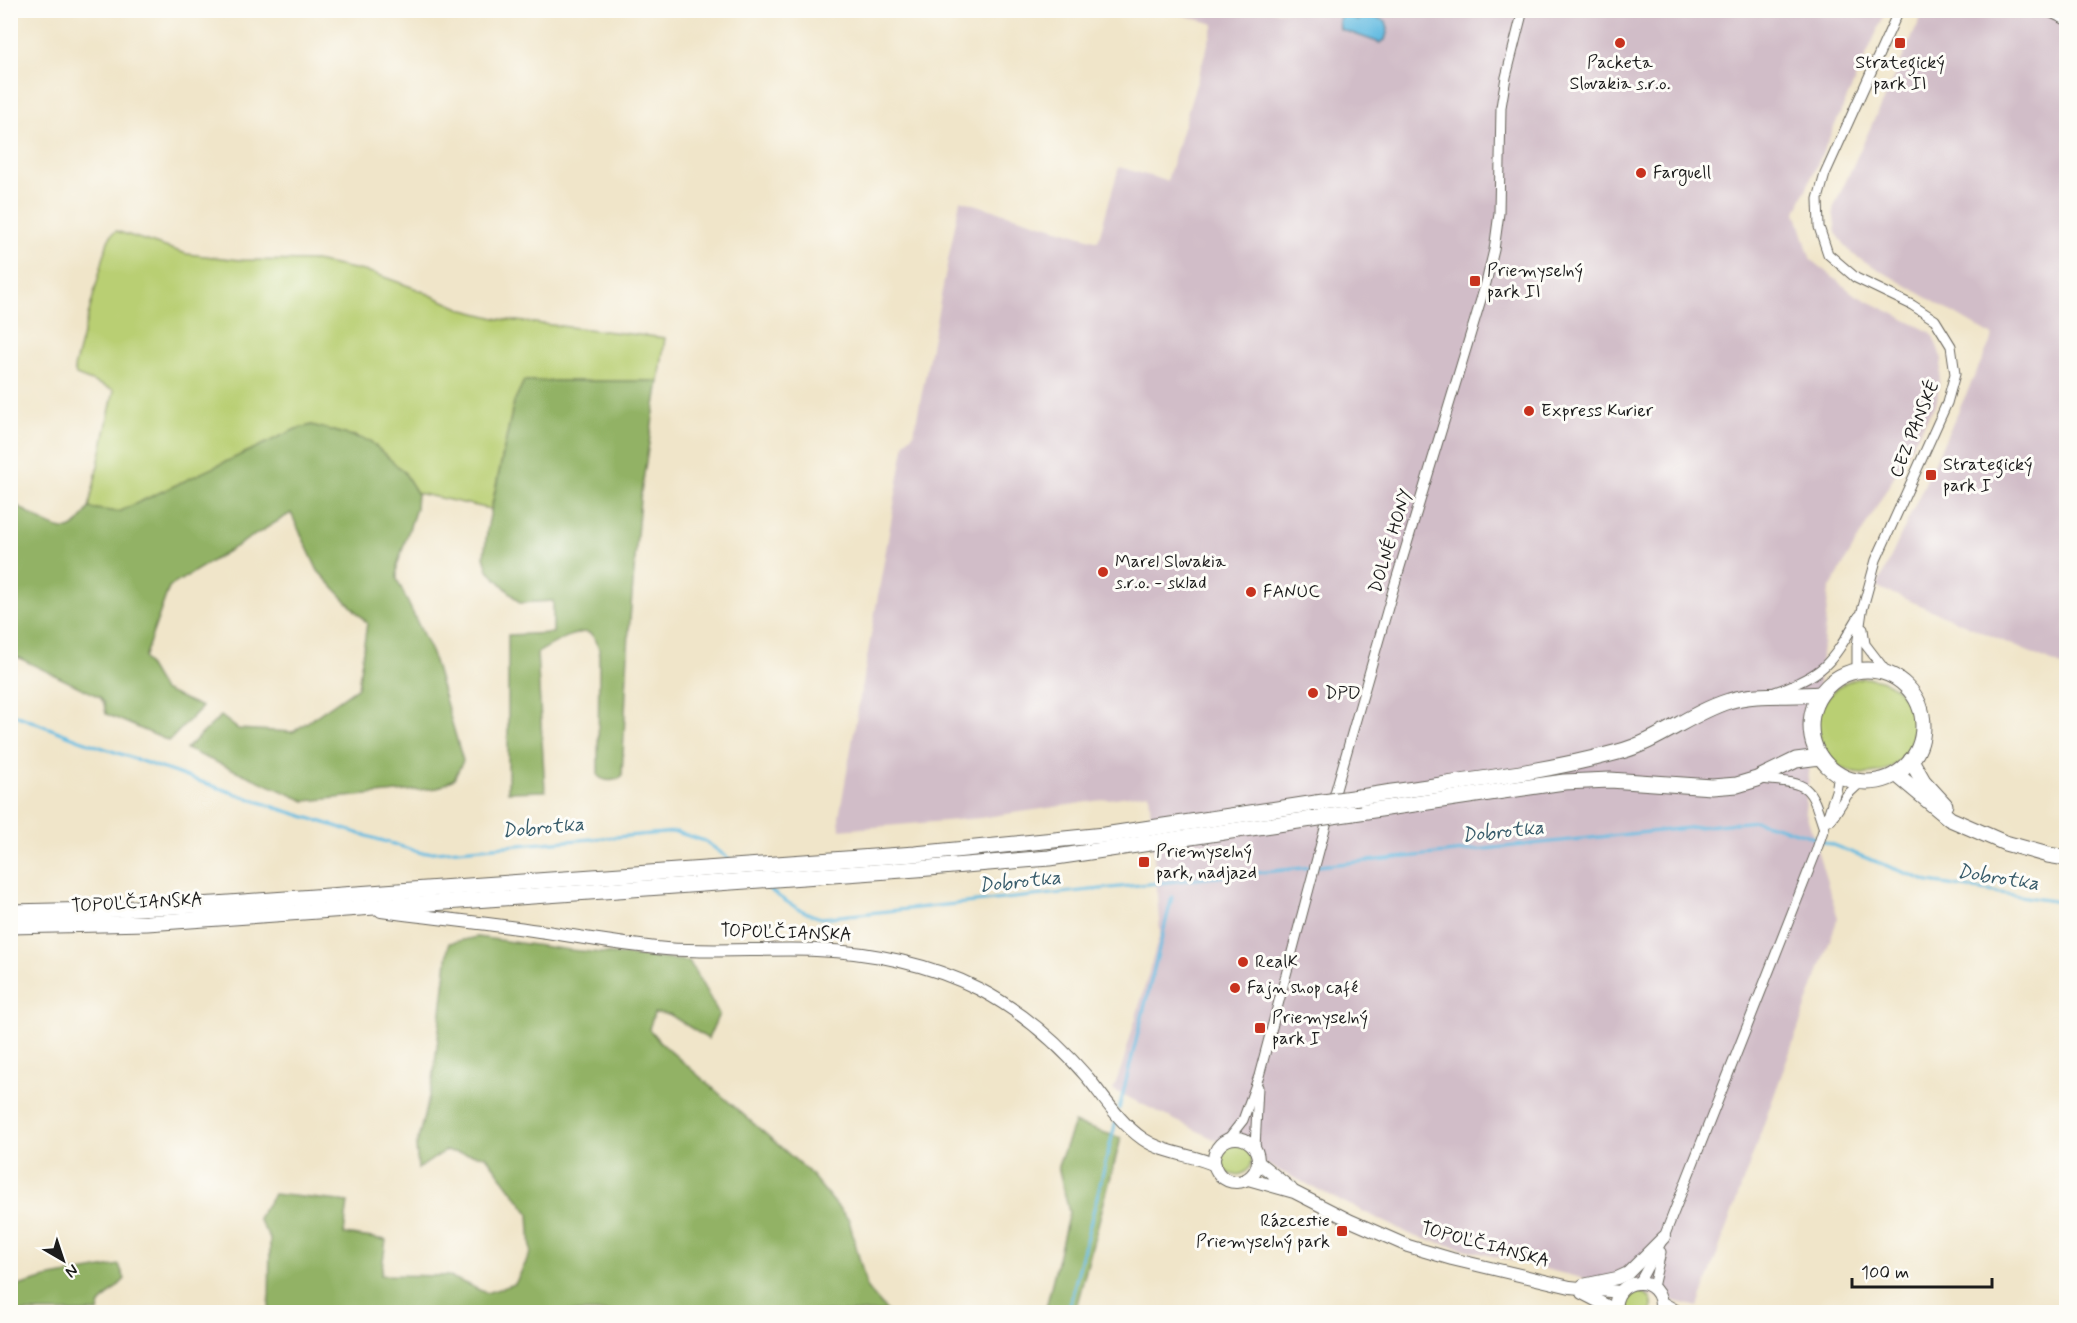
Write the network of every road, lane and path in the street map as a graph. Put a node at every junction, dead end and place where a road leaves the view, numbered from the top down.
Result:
1 (1524, 10) edge
2 (1899, 10) edge
3 (2045, 10) edge
4 (2067, 20) edge
5 (1862, 611) junction
6 (1857, 670) junction
7 (1888, 674) junction
8 (1820, 694) junction
9 (1763, 696) junction
10 (1820, 757) junction
11 (1911, 760) junction
12 (1896, 774) junction
13 (1839, 775) junction
14 (1757, 779) junction
15 (1861, 782) junction
16 (1965, 824) junction
17 (1824, 829) junction
18 (2067, 858) edge
19 (361, 909) junction
20 (10, 912) edge
21 (10, 926) edge
22 (1259, 1076) junction
23 (1228, 1139) junction
24 (1255, 1148) junction
25 (1258, 1162) junction
26 (1215, 1165) junction
27 (1248, 1179) junction
28 (1294, 1192) junction
29 (1664, 1237) junction
30 (1639, 1283) junction
31 (1570, 1287) junction
32 (1653, 1287) junction
33 (1620, 1292) junction
34 (1662, 1308) edge
35 (1616, 1311) edge
36 (1678, 1312) edge

1 - 22 street, DOLNÉ HONY
2 - 5 street, CEZ PANSKÉ
3 - 4 street
5 - 6 street
5 - 7 street
5 - 9 street
6 - 7 main road
6 - 8 main road
7 - 11 main road
8 - 9 main road
8 - 10 main road
9 - 20 main road, bridge
10 - 13 main road
10 - 14 main road, TOPOĽČIANSKA
11 - 12 main road
11 - 16 main road
12 - 15 main road
12 - 16 main road
13 - 15 main road
13 - 17 street
14 - 17 street
14 - 19 main road, TOPOĽČIANSKA, bridge
15 - 17 street
16 - 18 main road
17 - 29 street
19 - 21 main road, TOPOĽČIANSKA
19 - 26 street, TOPOĽČIANSKA
22 - 23 street, DOLNÉ HONY
22 - 24 street, DOLNÉ HONY
23 - 24 street
23 - 26 street
24 - 25 street
25 - 27 street
25 - 28 street, TOPOĽČIANSKA
26 - 27 street
27 - 28 street, TOPOĽČIANSKA
28 - 31 street, TOPOĽČIANSKA
29 - 30 street
29 - 31 street
29 - 32 street
30 - 32 street
30 - 33 street
31 - 33 street, TOPOĽČIANSKA
31 - 35 street, TOPOĽČIANSKA
32 - 34 street
33 - 35 street, TOPOĽČIANSKA
34 - 36 street

